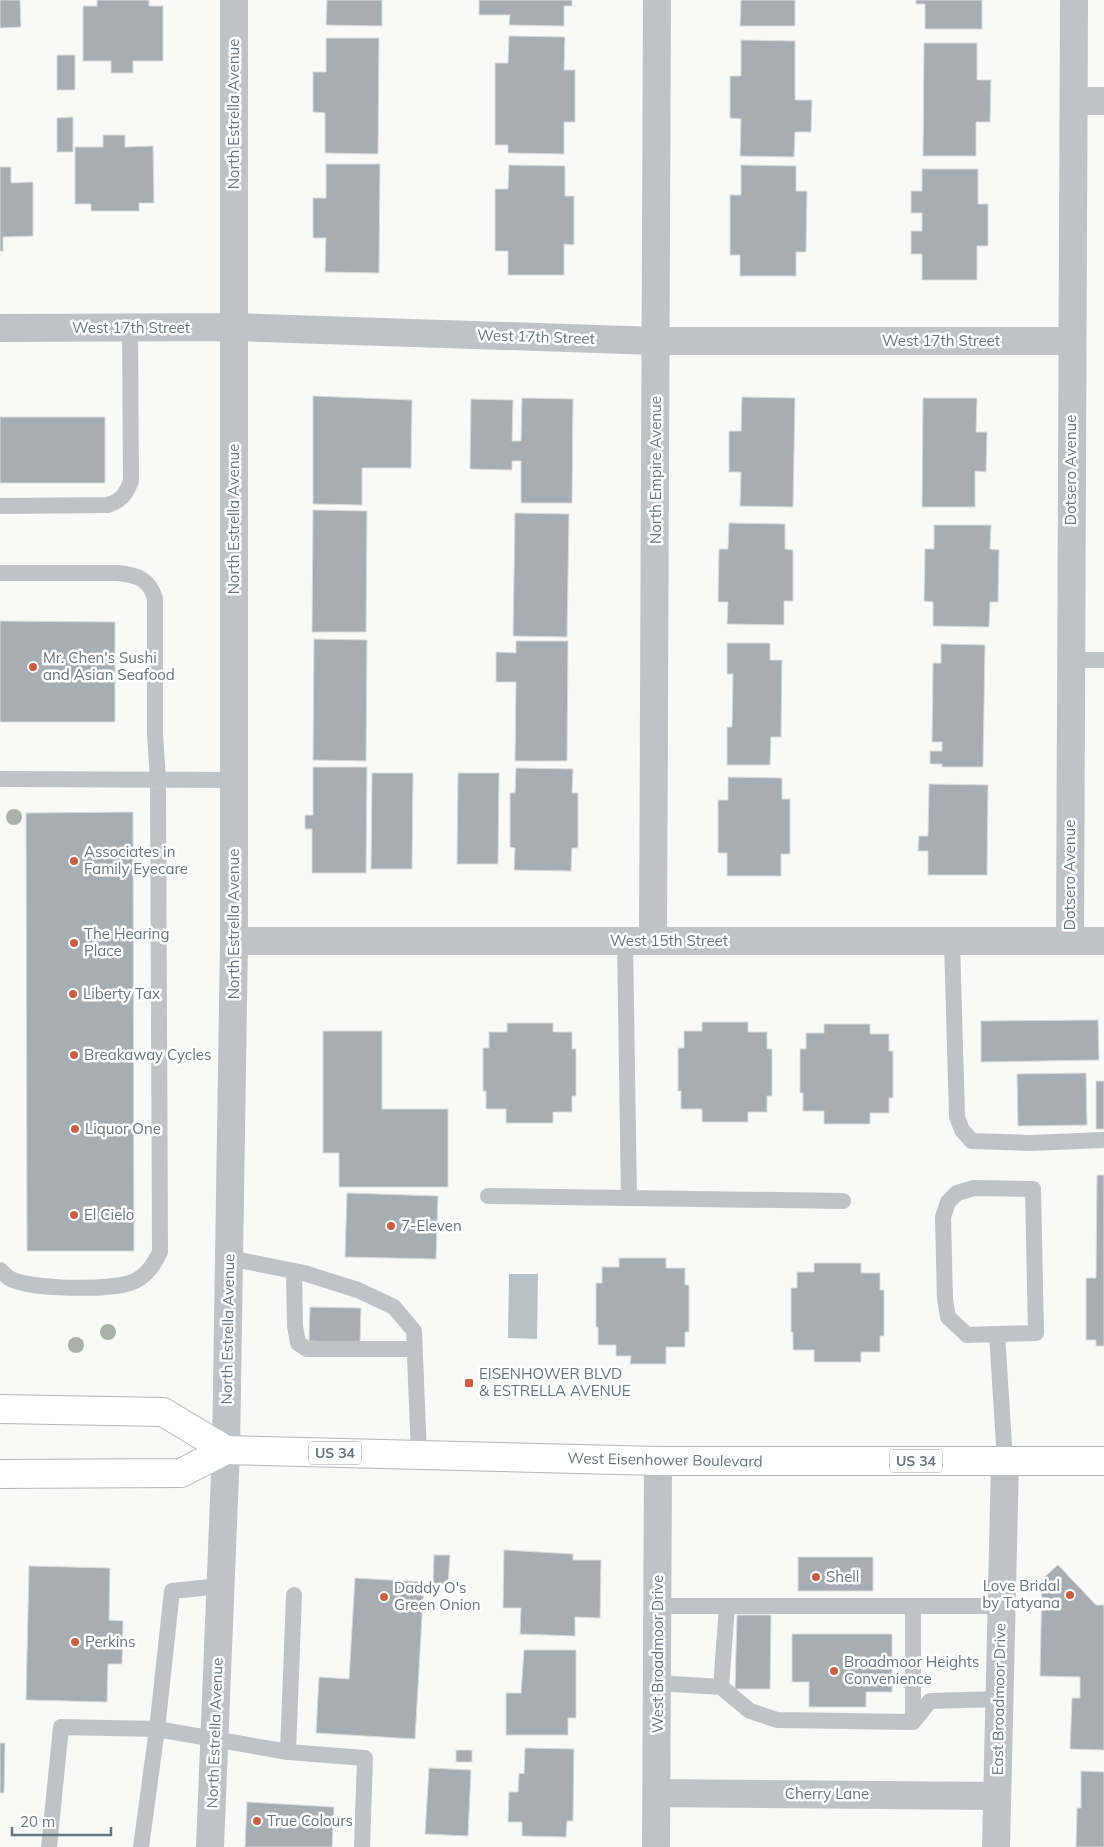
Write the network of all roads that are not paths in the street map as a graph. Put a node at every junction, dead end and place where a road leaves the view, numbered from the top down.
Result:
1 (234, 0) edge
2 (657, 0) edge
3 (1074, 0) edge
4 (1104, 101) edge
5 (1074, 102) junction
6 (0, 328) edge
7 (130, 328) junction
8 (234, 328) junction
9 (657, 341) junction
10 (1071, 341) junction
11 (0, 506) edge
12 (0, 573) edge
13 (1071, 660) junction
14 (1104, 660) edge
15 (0, 780) edge
16 (158, 780) junction
17 (234, 780) junction
18 (234, 941) junction
19 (625, 941) junction
20 (654, 941) junction
21 (952, 941) junction
22 (1070, 941) junction
23 (1104, 941) edge
24 (1104, 1140) edge
25 (488, 1196) dead end
26 (629, 1198) junction
27 (843, 1201) dead end
28 (229, 1258) junction
29 (0, 1270) edge
30 (294, 1271) junction
31 (997, 1334) junction
32 (415, 1349) junction
33 (0, 1408) edge
34 (226, 1450) junction
35 (419, 1455) junction
36 (658, 1461) junction
37 (1005, 1461) junction
38 (1104, 1461) edge
39 (0, 1474) edge
40 (220, 1586) junction
41 (294, 1595) dead end
42 (658, 1606) junction
43 (727, 1606) junction
44 (913, 1606) junction
45 (1002, 1606) junction
46 (657, 1683) junction
47 (721, 1687) junction
48 (999, 1699) junction
49 (913, 1722) junction
50 (157, 1729) junction
51 (215, 1741) junction
52 (288, 1752) junction
53 (657, 1793) junction
54 (997, 1796) junction
55 (49, 1847) edge
56 (141, 1847) edge
57 (210, 1847) edge
58 (362, 1847) edge
59 (656, 1847) edge
60 (996, 1847) edge

1 - 8 street, North Estrella Avenue
2 - 9 street, North Empire Avenue
3 - 5 street, Dotsero Avenue
4 - 5 street
5 - 10 street, Dotsero Avenue
6 - 7 street, West 17th Street
7 - 8 street, West 17th Street
7 - 11 lane
8 - 9 street, West 17th Street
8 - 17 street, North Estrella Avenue
9 - 10 street, West 17th Street
9 - 20 street, North Empire Avenue
10 - 13 street, Dotsero Avenue
12 - 16 lane
13 - 14 lane
13 - 22 street, Dotsero Avenue
15 - 16 lane
16 - 17 lane
16 - 29 lane
17 - 18 street, North Estrella Avenue
18 - 19 street, West 15th Street
18 - 28 street, North Estrella Avenue
19 - 20 street, West 15th Street
19 - 26 lane
20 - 21 street, West 15th Street
21 - 22 street, West 15th Street
21 - 24 lane
22 - 23 street, West 15th Street
25 - 26 lane
26 - 27 lane
28 - 30 lane
28 - 34 street, North Estrella Avenue
30 - 32 lane
30 - 32 lane
31 - 31 lane
31 - 37 lane
32 - 35 lane
33 - 34 highway, West Eisenhower Boulevard / US 34
34 - 35 highway, West Eisenhower Boulevard / US 34
34 - 39 highway, West Eisenhower Boulevard / US 34
34 - 40 street, North Estrella Avenue
35 - 36 highway, West Eisenhower Boulevard / US 34
36 - 37 highway, West Eisenhower Boulevard / US 34
36 - 42 street, West Broadmoor Drive
37 - 38 highway, West Eisenhower Boulevard / US 34
37 - 45 street, East Broadmoor Drive
40 - 50 lane
40 - 51 street, North Estrella Avenue
41 - 52 lane
42 - 43 lane
42 - 46 street, West Broadmoor Drive
43 - 44 lane
43 - 47 lane
44 - 45 lane
44 - 49 lane
45 - 48 street, East Broadmoor Drive
46 - 47 lane
46 - 53 street, West Broadmoor Drive
47 - 49 lane
48 - 49 lane
48 - 54 street, East Broadmoor Drive
50 - 51 lane
50 - 55 lane
50 - 56 lane
51 - 52 lane
51 - 57 street, North Estrella Avenue
52 - 58 lane
53 - 54 street, Cherry Lane
53 - 59 street, West Broadmoor Drive
54 - 60 street, East Broadmoor Drive

